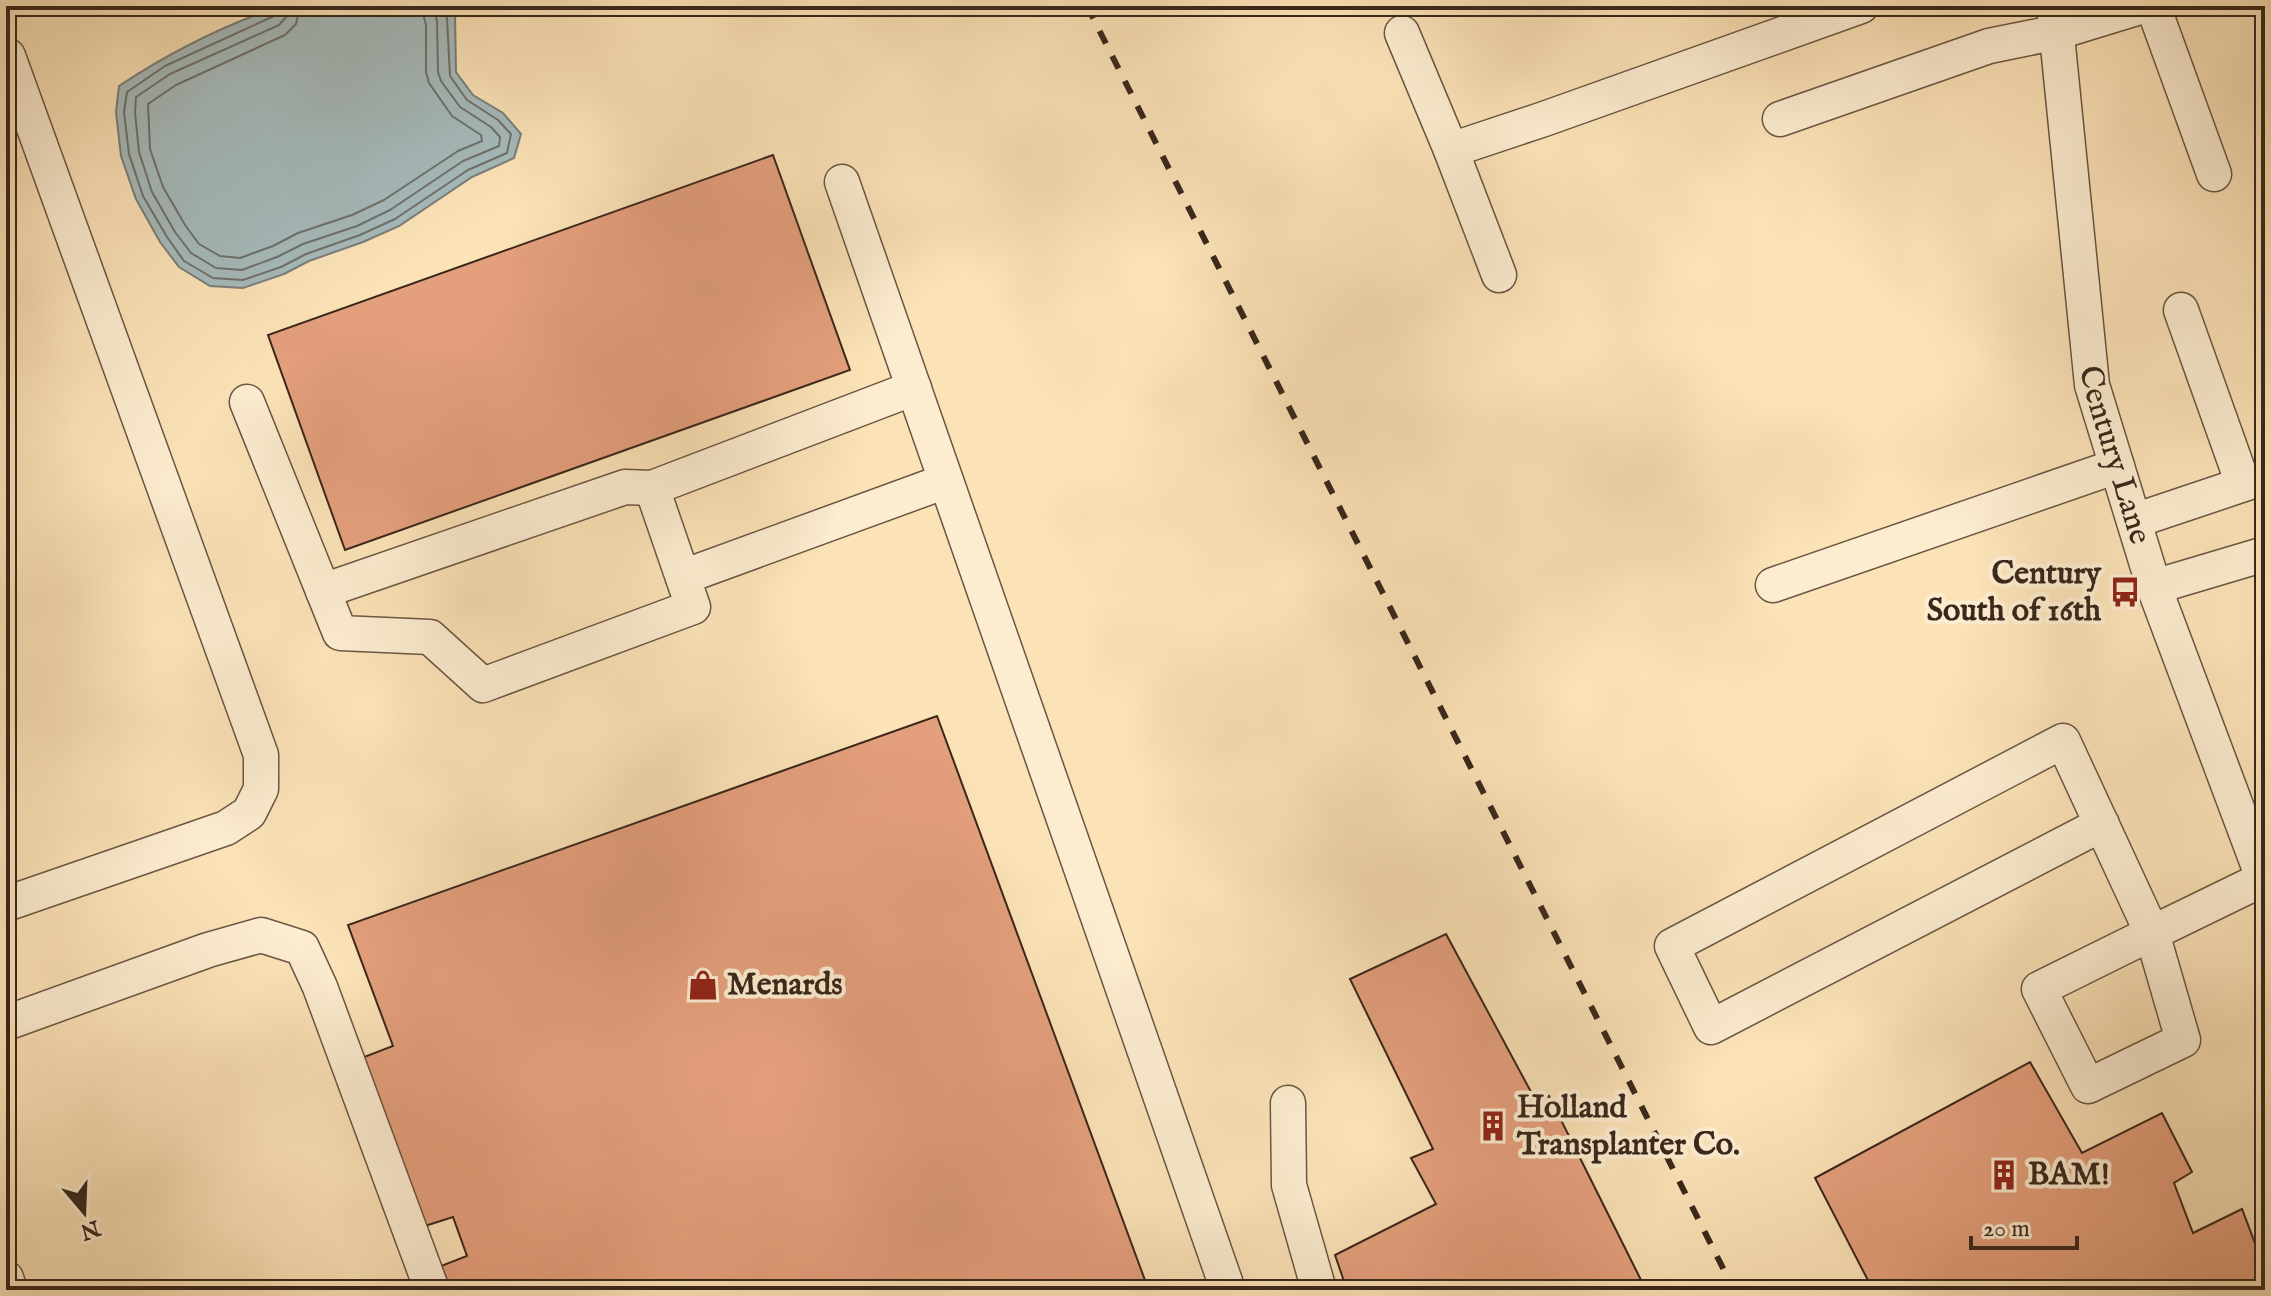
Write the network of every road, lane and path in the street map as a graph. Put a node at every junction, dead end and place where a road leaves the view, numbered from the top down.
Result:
1 (1861, 6) edge
2 (2143, 6) edge
3 (2153, 6) edge
4 (2056, 19) edge
5 (1402, 33) dead end
6 (8, 56) edge
7 (1780, 119) dead end
8 (1451, 150) junction
9 (2214, 174) dead end
10 (842, 182) dead end
11 (1499, 275) dead end
12 (2181, 310) dead end
13 (914, 388) junction
14 (247, 402) dead end
15 (2117, 466) junction
16 (946, 481) junction
17 (2254, 481) edge
18 (652, 488) junction
19 (2134, 521) junction
20 (2262, 565) edge
21 (683, 577) junction
22 (1773, 585) dead end
23 (2154, 587) junction
24 (323, 591) junction
25 (2254, 819) edge
26 (2102, 824) junction
27 (2264, 881) edge
28 (6, 904) edge
29 (2152, 933) junction
30 (6, 1023) edge
31 (1288, 1103) dead end
32 (6, 1278) edge
33 (10, 1290) edge
34 (432, 1290) edge
35 (1228, 1290) edge
36 (1319, 1290) edge

1 - 8 street
2 - 4 street
3 - 9 street
4 - 7 street
4 - 15 street, Century Lane
5 - 8 street
6 - 28 street
8 - 11 street
10 - 13 street
12 - 17 street
13 - 16 street
13 - 18 street
14 - 24 street
15 - 19 street, Century Lane
15 - 22 street
16 - 21 street
16 - 35 street
17 - 19 street
18 - 21 street
18 - 24 street
19 - 23 street, Century Lane
20 - 23 street
21 - 24 street
23 - 25 street, Century Lane
25 - 27 street, Century Lane
26 - 26 street
26 - 29 street
27 - 29 street
29 - 29 street
30 - 34 street
31 - 36 street
32 - 33 street

